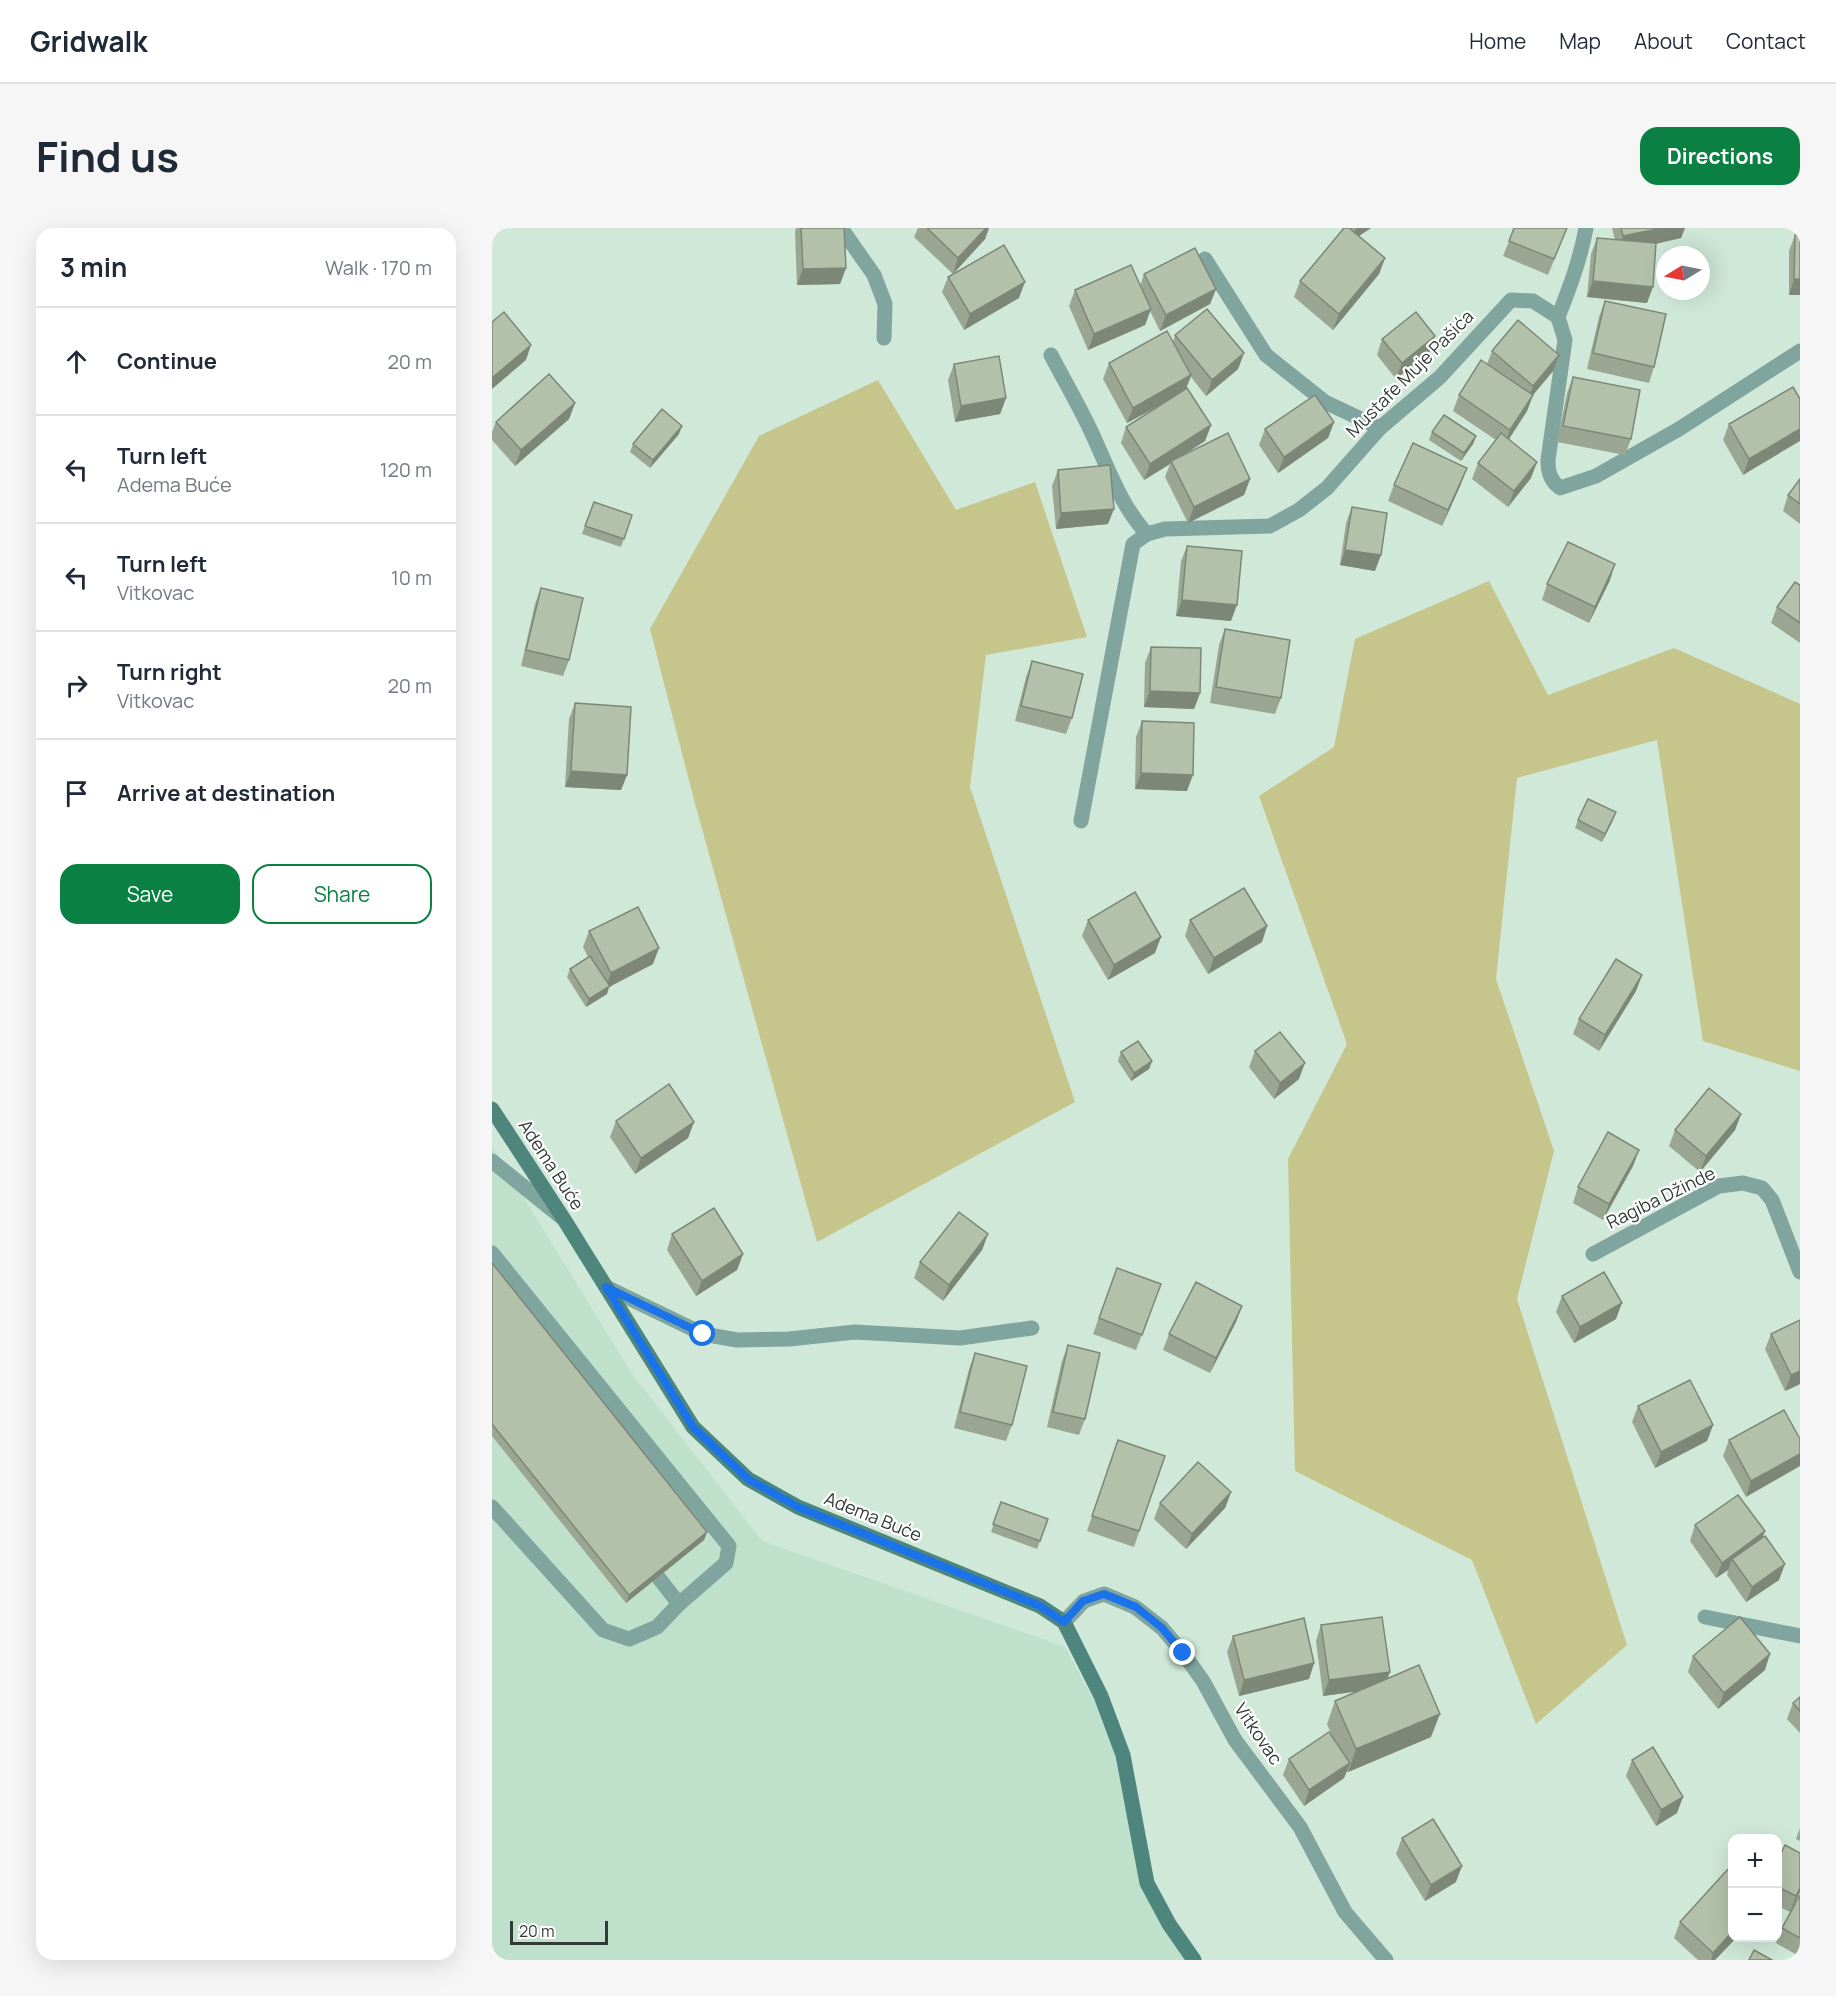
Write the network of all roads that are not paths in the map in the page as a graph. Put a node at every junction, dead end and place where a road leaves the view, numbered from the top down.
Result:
1 (841, 228) edge
2 (1586, 228) edge
3 (1205, 259) dead end
4 (1558, 317) junction
5 (884, 338) dead end
6 (1800, 351) edge
7 (1051, 355) dead end
8 (1380, 428) junction
9 (1147, 534) junction
10 (1081, 821) dead end
11 (492, 1109) edge
12 (492, 1161) edge
13 (566, 1221) junction
14 (492, 1253) edge
15 (1593, 1254) dead end
16 (1800, 1272) edge
17 (606, 1287) junction
18 (1032, 1329) dead end
19 (492, 1507) edge
20 (658, 1577) edge
21 (680, 1604) junction
22 (1705, 1617) dead end
23 (1064, 1622) junction
24 (1800, 1636) edge
25 (1194, 1960) edge
26 (1386, 1960) edge

1 - 5 street
2 - 4 street
3 - 8 street
4 - 6 street
4 - 8 street, Mustafe Muje Pašića
7 - 9 street
8 - 9 street, Mustafe Muje Pašića
9 - 10 street
11 - 13 street, Adema Buće
12 - 13 street
13 - 17 street, Adema Buće
14 - 21 street
15 - 16 street, Ragiba Džinde
17 - 18 street
17 - 23 street, Adema Buće
19 - 21 street
20 - 21 street
22 - 24 street
23 - 25 street
23 - 26 street, Vitkovac

